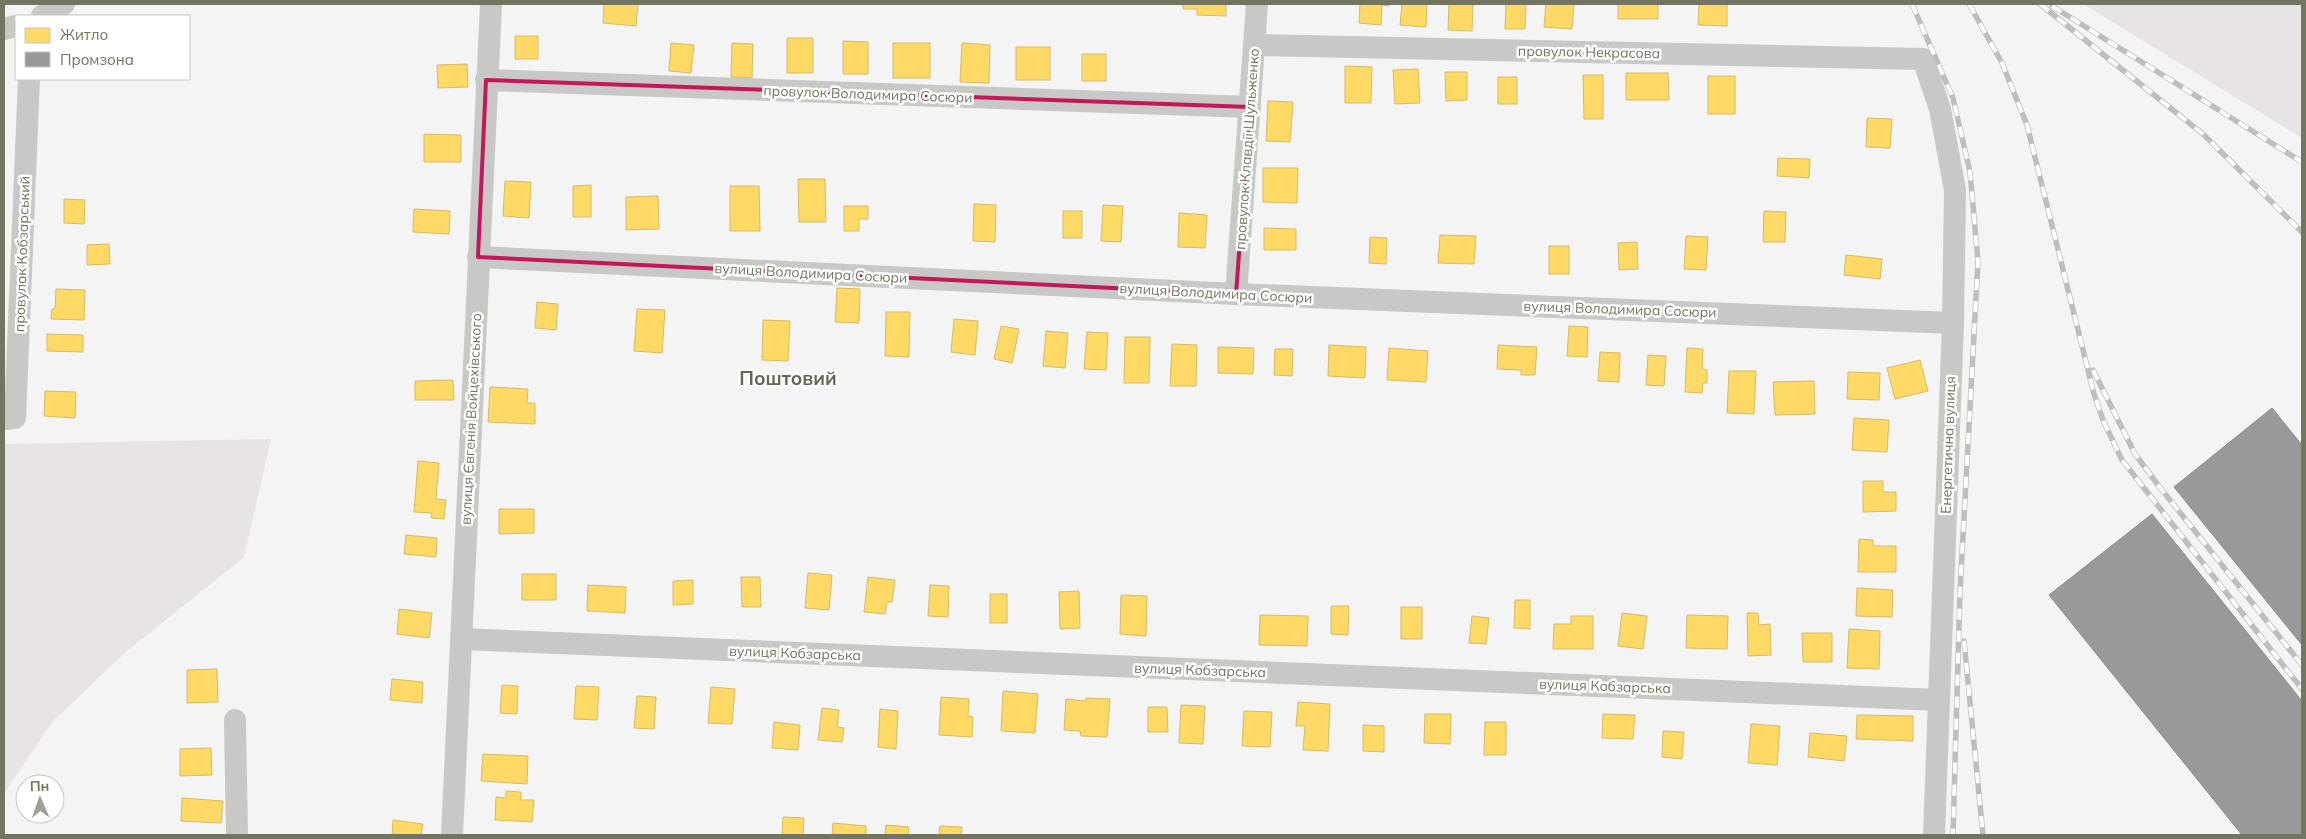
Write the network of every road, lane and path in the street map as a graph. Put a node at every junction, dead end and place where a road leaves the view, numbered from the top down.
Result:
1 (64, 4) edge
2 (491, 4) edge
3 (1258, 4) edge
4 (44, 15) edge
5 (1254, 45) junction
6 (1924, 59) joint
7 (29, 80) edge
8 (486, 80) junction
9 (1250, 107) junction
10 (478, 257) junction
11 (1236, 294) junction
12 (1953, 323) junction
13 (4, 419) edge
14 (461, 639) junction
15 (1939, 700) junction
16 (235, 720) dead end
17 (236, 835) edge
18 (452, 835) edge
19 (1934, 835) edge

1 - 4 street
2 - 8 street, вулиця Євгенія Войцехівського
3 - 5 street, провулок Клавдії Шульженко
5 - 6 street, провулок Некрасова
5 - 9 street, провулок Клавдії Шульженко
6 - 12 street, Енергетична вулиця
7 - 13 street, провулок Кобзарський
8 - 9 street, провулок Володимира Сосюри
8 - 10 street, вулиця Євгенія Войцехівського
9 - 11 street, провулок Клавдії Шульженко
10 - 11 street, вулиця Володимира Сосюри
10 - 14 street, вулиця Євгенія Войцехівського
11 - 12 street, вулиця Володимира Сосюри
12 - 15 street, Енергетична вулиця
14 - 15 street, вулиця Кобзарська
14 - 18 street, вулиця Євгенія Войцехівського
15 - 19 street, Енергетична вулиця
16 - 17 street

